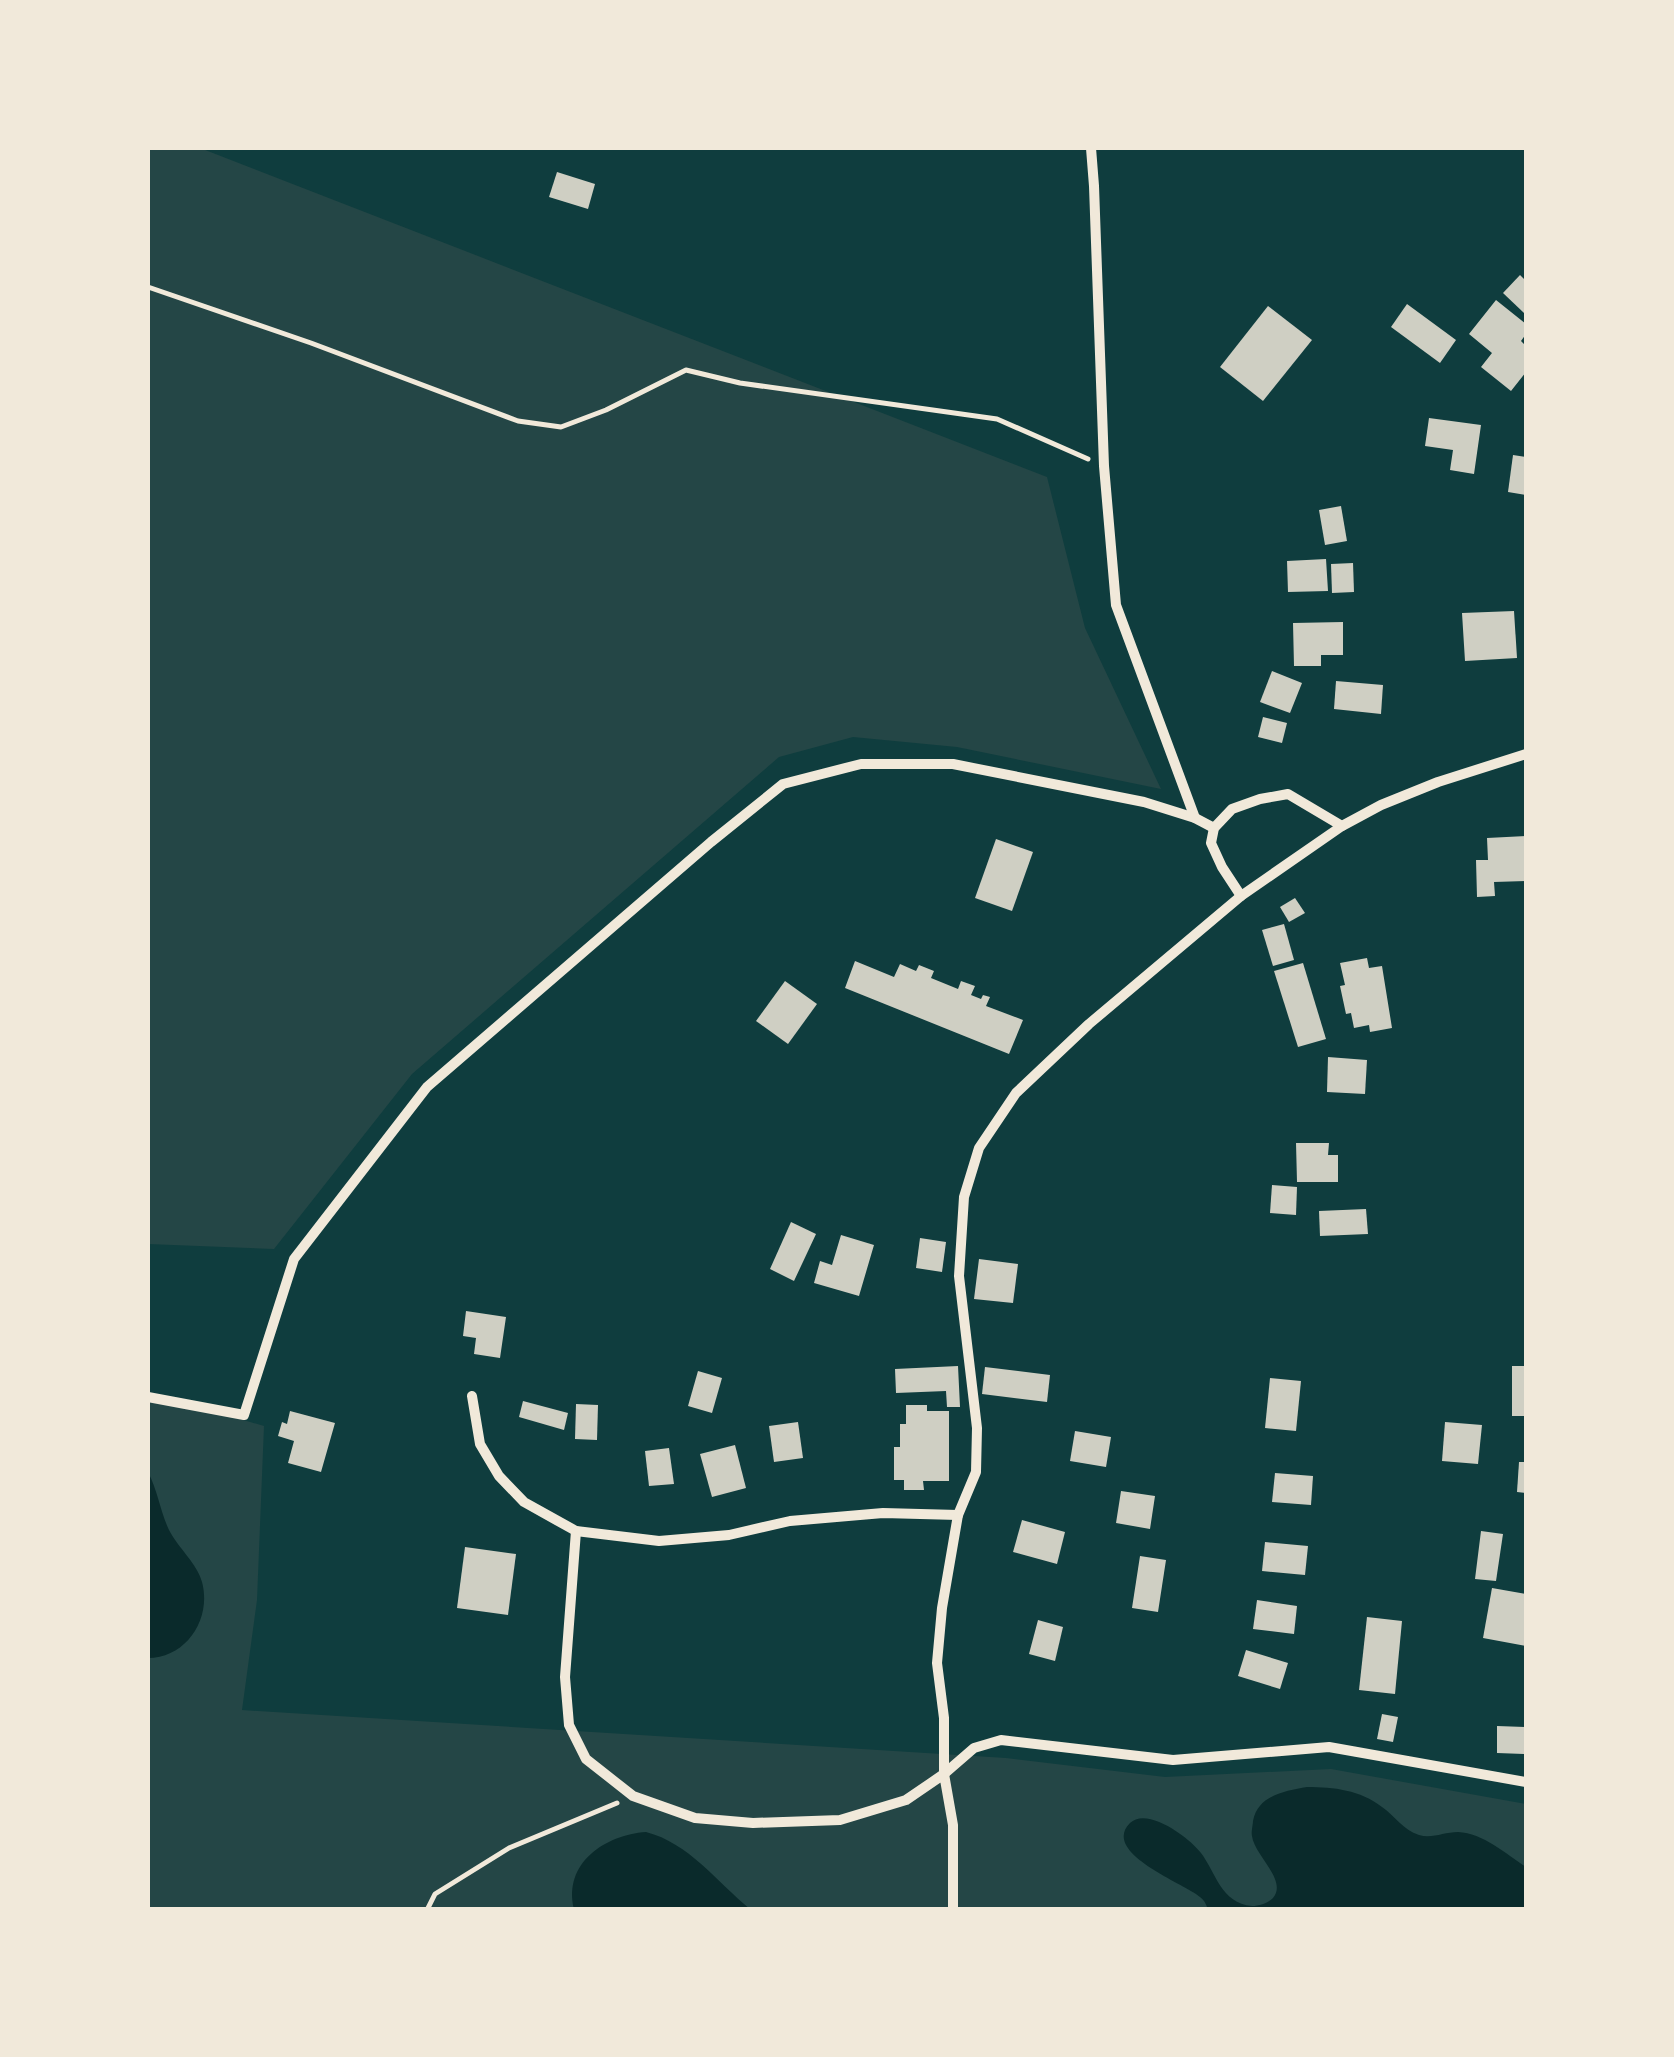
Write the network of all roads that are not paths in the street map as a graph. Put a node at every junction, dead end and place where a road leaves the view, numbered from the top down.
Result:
1 (1090, 148) edge
2 (1526, 754) edge
3 (1195, 818) junction
4 (1342, 826) junction
5 (1214, 828) junction
6 (1242, 896) junction
7 (472, 1396) dead end
8 (148, 1398) edge
9 (958, 1514) junction
10 (576, 1531) junction
11 (944, 1774) junction
12 (1526, 1782) edge
13 (953, 1910) edge

1 - 3 street
2 - 4 street
3 - 5 street
3 - 8 street
4 - 5 street
4 - 6 street
5 - 6 street
6 - 9 street
7 - 10 street
9 - 10 street
9 - 11 street
10 - 11 street
11 - 12 street
11 - 13 street

